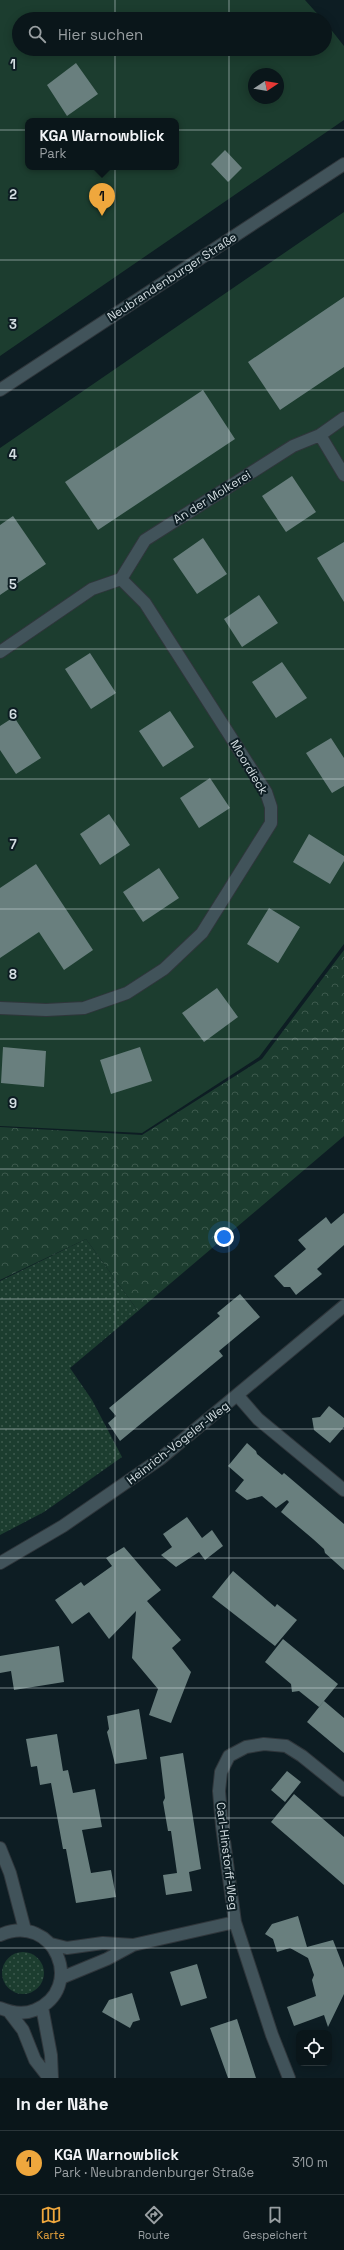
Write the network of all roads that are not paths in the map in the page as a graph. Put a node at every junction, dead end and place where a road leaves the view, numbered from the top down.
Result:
1 (344, 164) edge
2 (0, 390) edge
3 (344, 418) edge
4 (320, 435) junction
5 (344, 475) edge
6 (121, 579) junction
7 (0, 652) edge
8 (0, 1008) edge
9 (344, 1306) edge
10 (238, 1396) junction
11 (344, 1490) edge
12 (0, 1563) edge
13 (344, 1790) edge
14 (0, 1848) edge
15 (235, 1922) junction
16 (25, 1930) junction
17 (0, 1935) edge
18 (51, 1944) junction
19 (133, 1945) junction
20 (61, 1978) junction
21 (42, 2007) junction
22 (5, 2010) edge
23 (49, 2078) edge
24 (52, 2078) edge
25 (289, 2078) edge

1 - 2 street, Neubrandenburger Straße
3 - 4 street, An der Molkerei
4 - 5 street
4 - 6 street, An der Molkerei
6 - 7 street
6 - 8 street, Moordieck
9 - 10 street, Heinrich-Vogeler-Weg
10 - 11 street
10 - 12 street, Heinrich-Vogeler-Weg
13 - 15 street, Carl-Hinstorff-Weg
14 - 16 street
15 - 19 street, Carl-Hinstorff-Weg
15 - 25 street, Carl-Hinstorff-Weg
16 - 17 street
16 - 18 street
18 - 19 street, Carl-Hinstorff-Weg
18 - 20 street
19 - 20 street, Carl-Hinstorff-Weg
20 - 21 street
21 - 22 street
21 - 24 street
22 - 23 street

